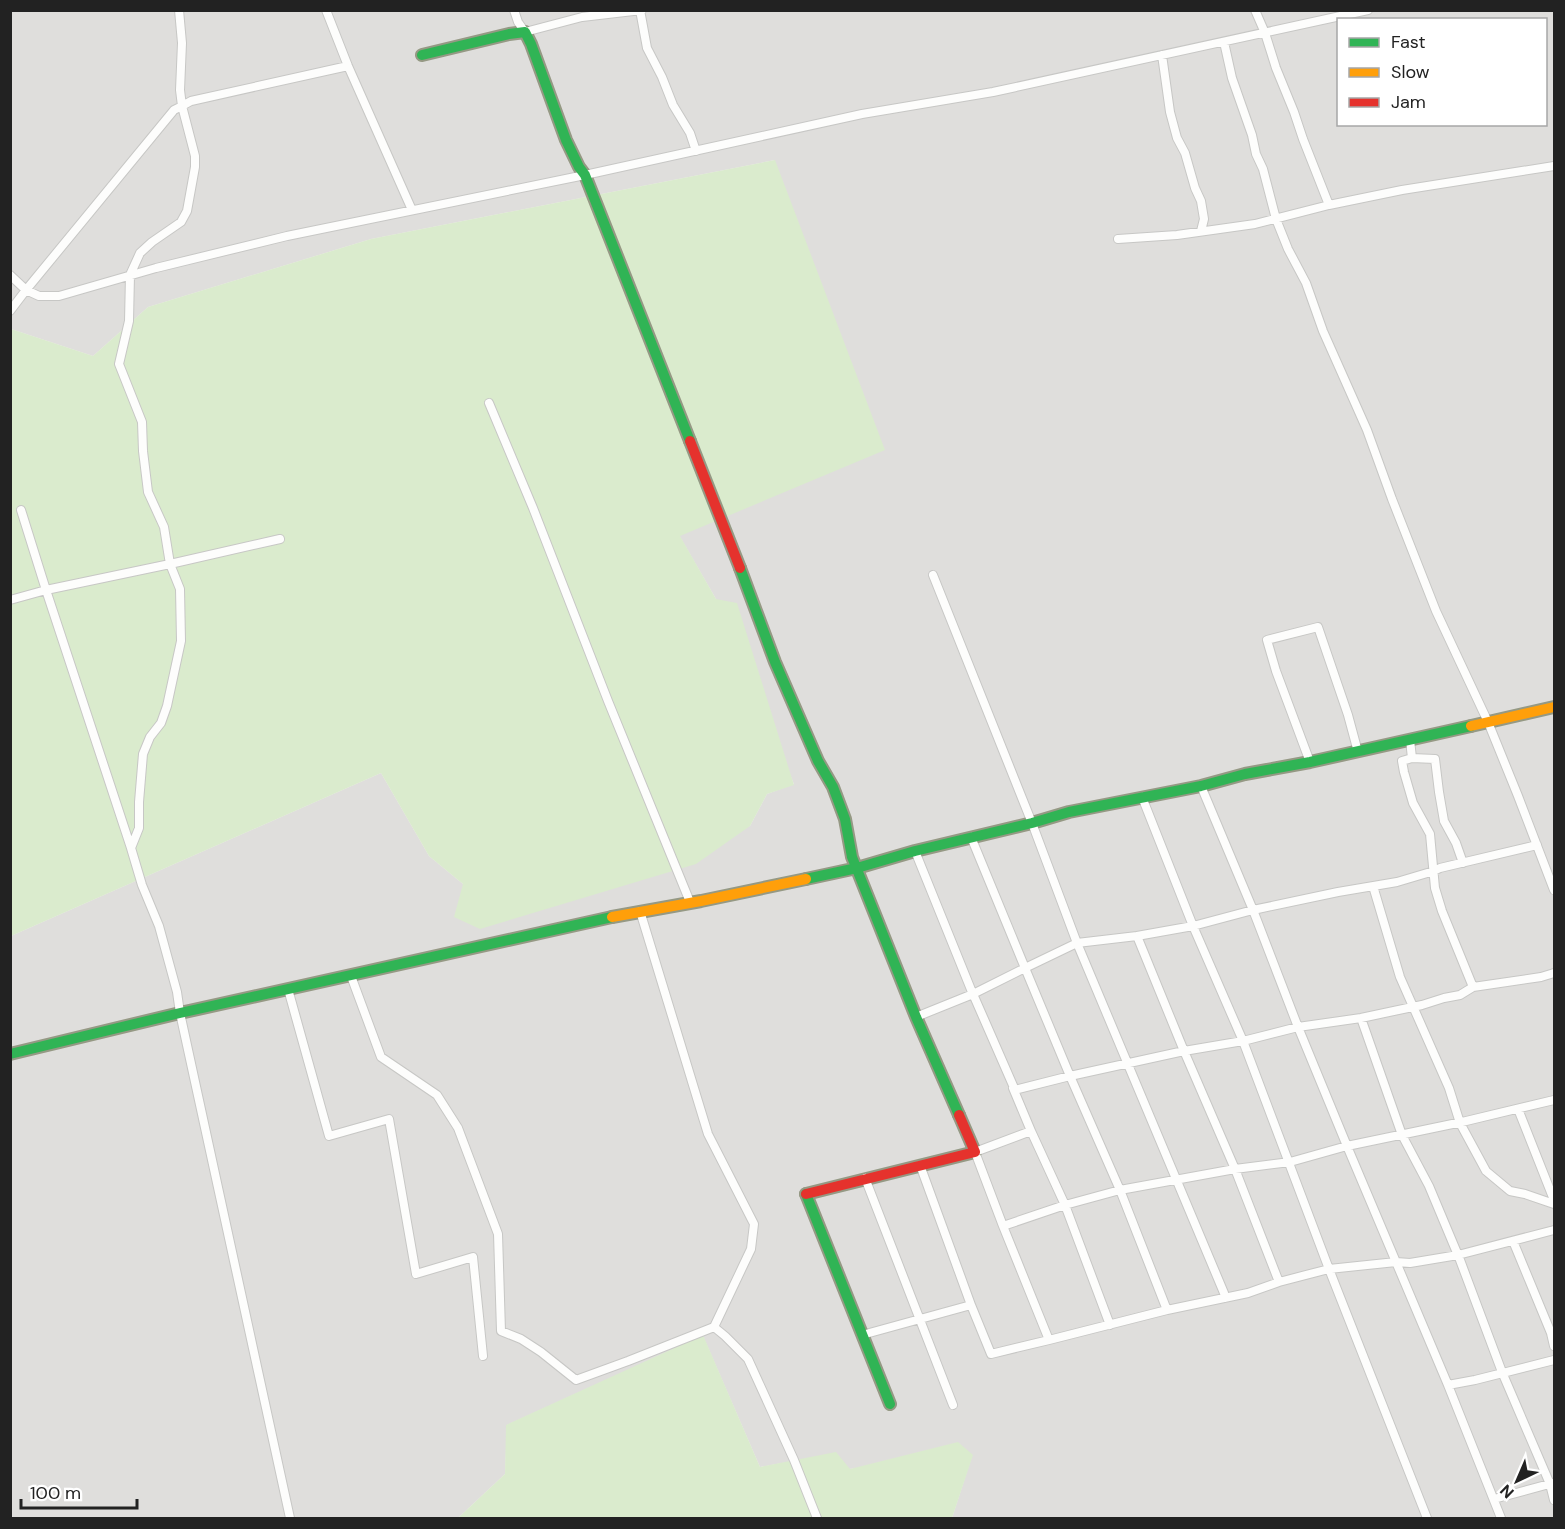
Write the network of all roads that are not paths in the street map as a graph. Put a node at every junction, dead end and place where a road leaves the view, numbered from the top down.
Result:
1 (179, 10) edge
2 (326, 10) edge
3 (514, 10) edge
4 (1255, 10) edge
5 (1368, 10) edge
6 (641, 11) edge
7 (525, 32) junction
8 (1265, 33) junction
9 (1224, 42) junction
10 (422, 55) dead end
11 (1162, 55) junction
12 (348, 66) junction
13 (183, 106) junction
14 (696, 151) junction
15 (1554, 166) edge
16 (585, 175) junction
17 (1329, 205) junction
18 (412, 210) junction
19 (1276, 219) junction
20 (1201, 231) junction
21 (1118, 239) dead end
22 (10, 275) edge
23 (130, 275) junction
24 (26, 290) junction
25 (10, 311) edge
26 (489, 403) dead end
27 (21, 510) dead end
28 (280, 539) dead end
29 (170, 564) junction
30 (933, 575) dead end
31 (46, 590) junction
32 (10, 600) edge
33 (1554, 707) edge
34 (1488, 722) junction
35 (1410, 740) junction
36 (1358, 752) junction
37 (1412, 758) junction
38 (1310, 762) junction
39 (1201, 786) junction
40 (1142, 798) junction
41 (1032, 823) junction
42 (971, 837) junction
43 (1537, 845) junction
44 (131, 848) junction
45 (915, 851) junction
46 (1462, 863) junction
47 (856, 868) junction
48 (1434, 871) junction
49 (1373, 886) junction
50 (1554, 890) edge
51 (690, 902) junction
52 (1253, 910) junction
53 (640, 911) junction
54 (1192, 926) junction
55 (1137, 936) junction
56 (1077, 943) junction
57 (1025, 968) junction
58 (1554, 973) edge
59 (351, 976) junction
60 (1473, 987) junction
61 (288, 990) junction
62 (973, 994) junction
63 (1413, 1007) junction
64 (180, 1013) junction
65 (916, 1017) junction
66 (1361, 1018) junction
67 (1298, 1027) junction
68 (1243, 1041) junction
69 (1184, 1051) junction
70 (10, 1054) edge
71 (1128, 1064) junction
72 (1070, 1076) junction
73 (1554, 1100) edge
74 (1518, 1109) junction
75 (1460, 1123) junction
76 (1031, 1131) junction
77 (1402, 1135) junction
78 (1347, 1146) junction
79 (975, 1152) junction
80 (1290, 1162) junction
81 (920, 1164) junction
82 (1235, 1169) junction
83 (865, 1178) junction
84 (1176, 1180) junction
85 (1120, 1190) junction
86 (1554, 1200) edge
87 (1554, 1204) edge
88 (1065, 1205) junction
89 (1002, 1226) junction
90 (1554, 1230) edge
91 (1513, 1241) junction
92 (1458, 1256) junction
93 (1396, 1262) junction
94 (1329, 1269) junction
95 (1279, 1282) junction
96 (1225, 1298) junction
97 (971, 1305) junction
98 (1167, 1310) junction
99 (918, 1319) junction
100 (1110, 1325) junction
101 (714, 1327) junction
102 (862, 1335) junction
103 (1049, 1340) junction
104 (1554, 1346) edge
105 (483, 1356) dead end
106 (1554, 1360) edge
107 (1502, 1372) junction
108 (1448, 1385) junction
109 (890, 1404) dead end
110 (953, 1405) dead end
111 (1552, 1484) edge
112 (1494, 1499) junction
113 (1554, 1500) edge
114 (290, 1518) edge
115 (817, 1518) edge
116 (1427, 1518) edge
117 (1501, 1518) edge

1 - 13 street
2 - 12 street
3 - 7 street
4 - 8 street
5 - 8 street
6 - 7 street
6 - 14 street
7 - 10 street
7 - 16 street
8 - 9 street
8 - 17 street
9 - 11 street
9 - 19 street
11 - 14 street
11 - 20 street
12 - 13 street
12 - 18 street
13 - 23 street
13 - 24 street
14 - 16 street
15 - 17 street
16 - 18 street
16 - 47 street
17 - 19 street
18 - 23 street
19 - 20 street
19 - 34 street
20 - 21 street
22 - 24 street
23 - 24 street
23 - 29 street
24 - 25 street
26 - 51 street
27 - 31 street
28 - 29 street
29 - 31 street
29 - 44 street
30 - 41 street
31 - 32 street
31 - 44 street
33 - 34 street
34 - 35 street
34 - 43 street
35 - 36 street
35 - 37 street
36 - 38 street
36 - 38 street
37 - 46 street
37 - 48 street
38 - 39 street
39 - 40 street
39 - 52 street
40 - 41 street
40 - 54 street
41 - 42 street
41 - 56 street
42 - 45 street
42 - 57 street
43 - 46 street
43 - 50 street
44 - 64 street
45 - 47 street
45 - 62 street
46 - 48 street
47 - 51 street
47 - 65 street
48 - 49 street
48 - 60 street
49 - 52 street
49 - 63 street
51 - 53 street
52 - 54 street
52 - 67 street
53 - 59 street
53 - 101 street
54 - 55 street
54 - 68 street
55 - 56 street
55 - 69 street
56 - 57 street
56 - 71 street
57 - 62 street
57 - 72 street
58 - 60 street
59 - 61 street
59 - 101 street
60 - 63 street
61 - 64 street
61 - 105 street
62 - 65 street
62 - 72 street
62 - 76 street
63 - 66 street
63 - 75 street
64 - 70 street
64 - 114 street
65 - 79 street
66 - 67 street
66 - 77 street
67 - 68 street
67 - 78 street
68 - 69 street
68 - 80 street
69 - 71 street
69 - 82 street
71 - 72 street
71 - 84 street
72 - 85 street
73 - 74 street
74 - 75 street
74 - 86 street
75 - 77 street
75 - 87 street
76 - 79 street
76 - 88 street
77 - 78 street
77 - 92 street
78 - 80 street
78 - 93 street
79 - 81 street
79 - 89 street
80 - 82 street
80 - 94 street
81 - 83 street
81 - 97 street
82 - 84 street
82 - 95 street
83 - 99 street
83 - 102 street
84 - 85 street
84 - 96 street
85 - 88 street
85 - 98 street
88 - 89 street
88 - 100 street
89 - 103 street
90 - 91 street
91 - 92 street
91 - 104 street
92 - 93 street
92 - 107 street
93 - 94 street
93 - 108 street
94 - 95 street
94 - 116 street
95 - 96 street
96 - 98 street
97 - 99 street
97 - 103 street
98 - 100 street
99 - 102 street
99 - 110 street
100 - 103 street
101 - 115 street
102 - 109 street
106 - 107 street
107 - 108 street
107 - 111 street
108 - 112 street
111 - 112 street
111 - 113 street
112 - 117 street

